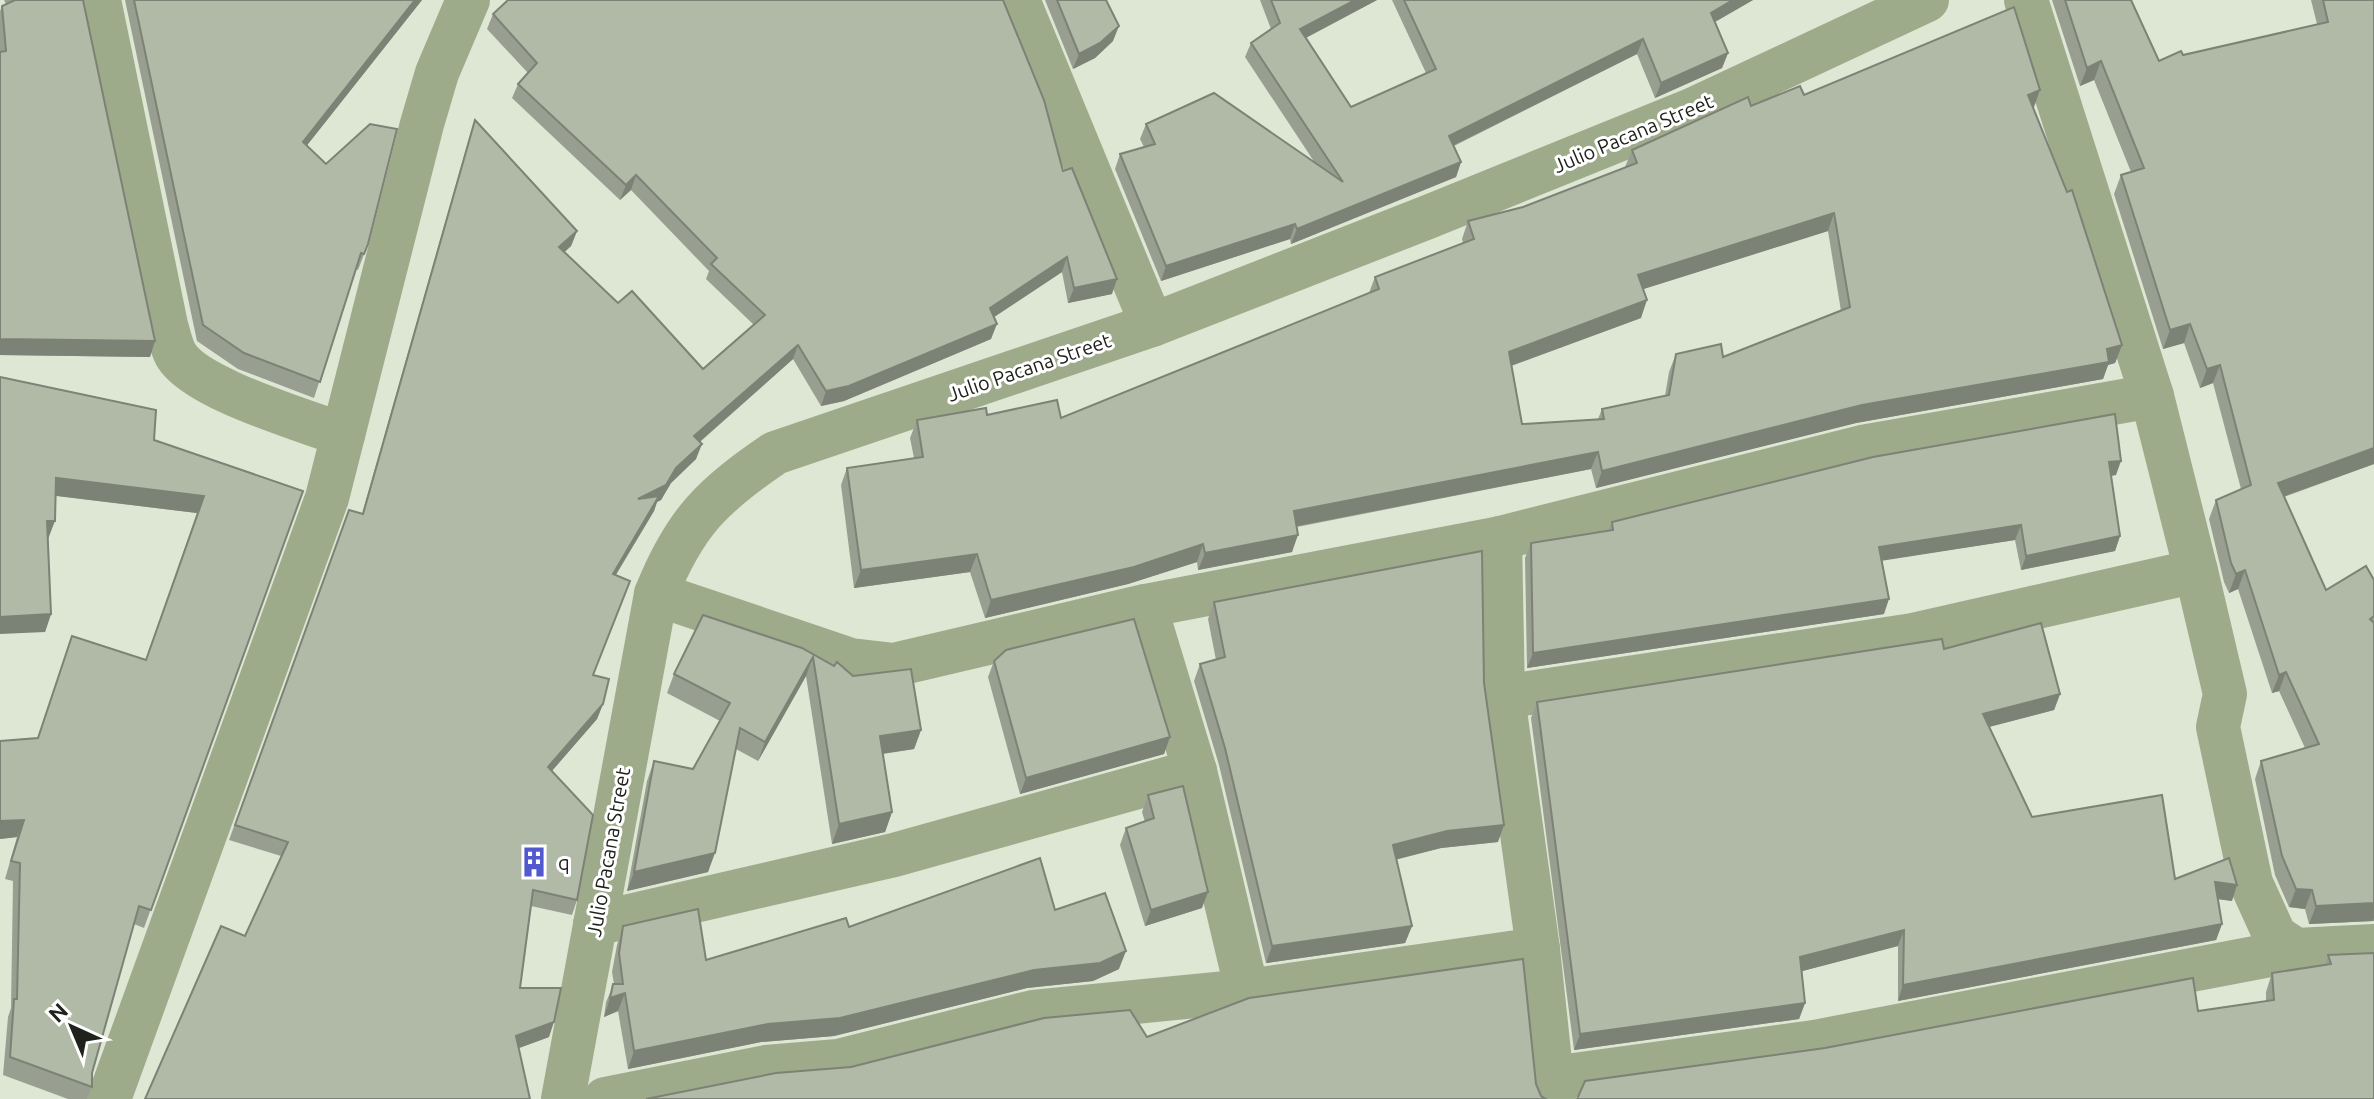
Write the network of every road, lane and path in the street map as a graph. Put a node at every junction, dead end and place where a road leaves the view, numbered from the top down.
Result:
1 (99, 0) edge
2 (468, 0) edge
3 (1018, 0) edge
4 (1927, 0) edge
5 (2026, 0) edge
6 (1152, 325) junction
7 (2152, 396) junction
8 (343, 435) junction
9 (1500, 538) junction
10 (2196, 571) junction
11 (656, 594) junction
12 (1145, 606) junction
13 (1503, 697) junction
14 (1195, 771) junction
15 (595, 924) junction
16 (2374, 946) edge
17 (1538, 949) junction
18 (2296, 950) junction
19 (1247, 991) junction
20 (1553, 1088) edge
21 (109, 1099) edge
22 (563, 1099) edge
23 (605, 1099) edge

1 - 8 street
2 - 8 street
3 - 6 street
4 - 6 street, Julio Pacana Street
5 - 7 street
6 - 11 street, Julio Pacana Street
7 - 9 street
7 - 10 street
8 - 21 street
9 - 12 street
9 - 13 street
10 - 13 street
10 - 18 street
11 - 12 street
11 - 15 street, Julio Pacana Street
12 - 14 street
13 - 17 street
14 - 15 street
14 - 19 street
15 - 22 street, Julio Pacana Street
16 - 18 street
17 - 19 street
17 - 20 street
18 - 20 street
19 - 23 street

